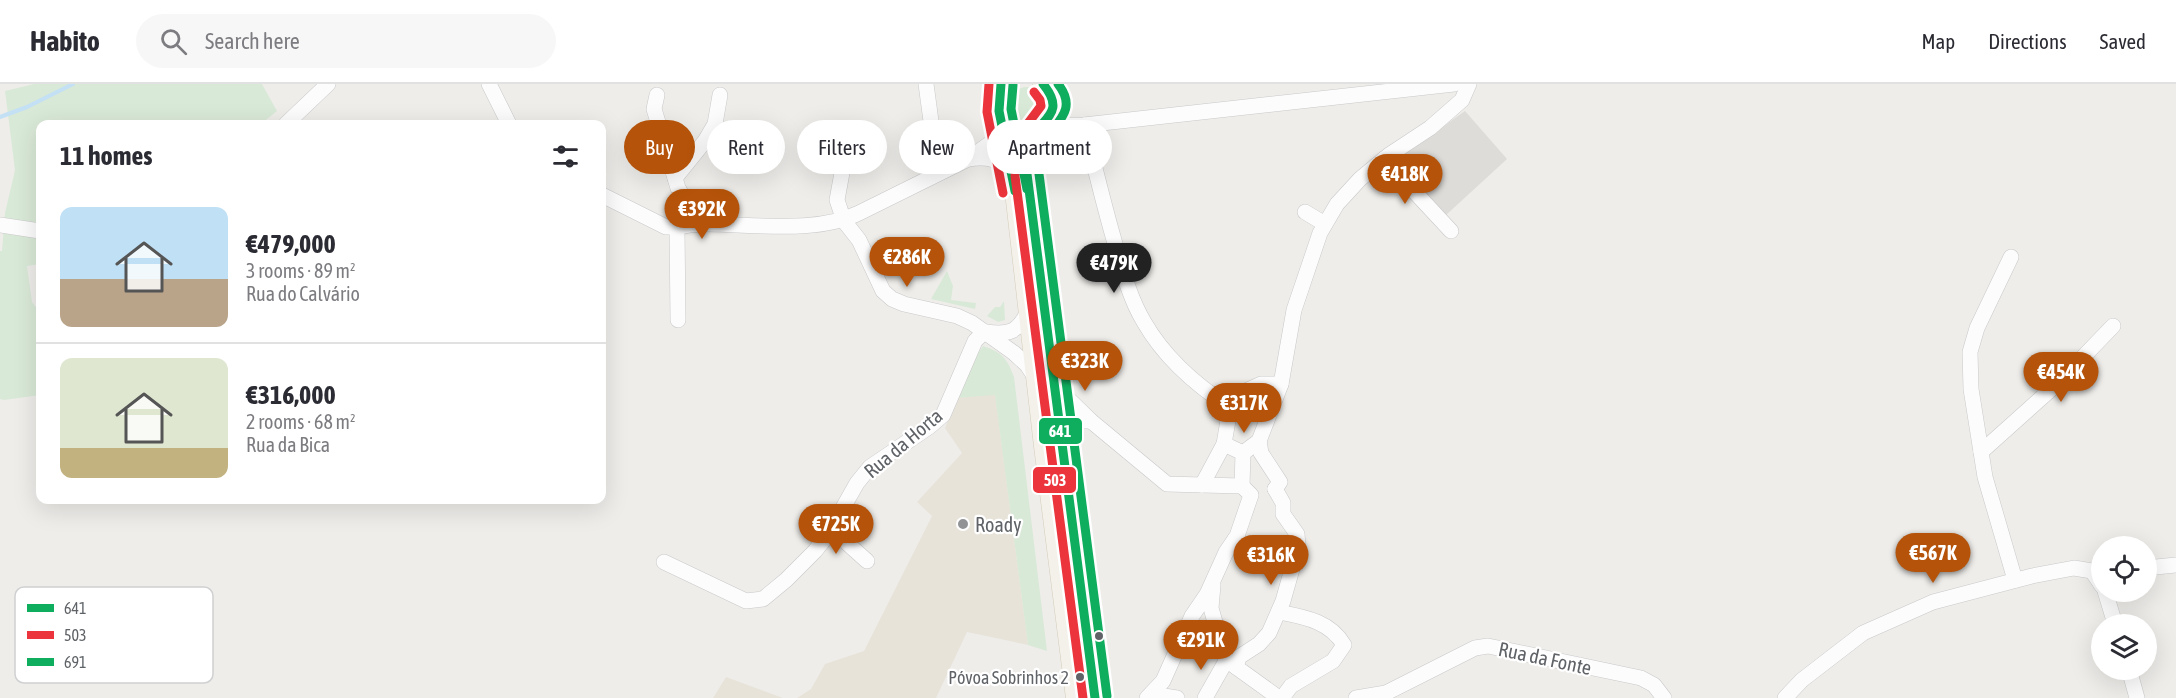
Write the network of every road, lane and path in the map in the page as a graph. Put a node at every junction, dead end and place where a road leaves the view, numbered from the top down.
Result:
1 (328, 84) edge
2 (489, 84) edge
3 (926, 84) edge
4 (1043, 84) edge
5 (1454, 84) edge
6 (1469, 84) edge
7 (1482, 84) edge
8 (1003, 87) edge
9 (657, 95) dead end
10 (720, 95) dead end
11 (1461, 100) junction
12 (1053, 102) junction
13 (290, 120) edge
14 (507, 120) edge
15 (931, 120) edge
16 (1002, 120) edge
17 (1046, 120) edge
18 (1066, 120) edge
19 (1112, 122) edge
20 (987, 142) edge
21 (975, 153) edge
22 (1384, 159) junction
23 (842, 174) edge
24 (936, 174) edge
25 (1013, 174) edge
26 (1028, 174) edge
27 (1097, 174) edge
28 (675, 178) junction
29 (606, 197) edge
30 (1305, 212) dead end
31 (844, 221) junction
32 (698, 224) junction
33 (1325, 224) junction
34 (0, 225) edge
35 (677, 228) junction
36 (36, 230) edge
37 (1451, 231) dead end
38 (2011, 257) dead end
39 (1029, 311) junction
40 (678, 320) dead end
41 (2113, 326) dead end
42 (984, 332) junction
43 (1036, 379) junction
44 (1281, 384) junction
45 (1056, 387) junction
46 (1231, 408) junction
47 (1091, 421) junction
48 (1061, 433) junction
49 (1259, 441) junction
50 (1224, 444) junction
51 (1981, 452) junction
52 (1243, 453) junction
53 (1202, 485) junction
54 (1275, 489) junction
55 (1246, 491) junction
56 (835, 523) junction
57 (1235, 539) junction
58 (867, 561) dead end
59 (1263, 561) dead end
60 (664, 562) dead end
61 (2176, 565) edge
62 (2157, 567) edge
63 (2091, 570) edge
64 (2015, 580) junction
65 (1213, 582) junction
66 (1279, 612) junction
67 (1231, 664) junction
68 (2132, 680) edge
69 (1149, 696) edge
70 (1076, 698) edge
71 (1095, 698) edge
72 (1177, 698) edge
73 (1206, 698) edge
74 (1281, 698) edge
75 (1356, 698) edge
76 (1664, 698) edge
77 (1785, 698) edge
78 (2137, 698) edge

1 - 13 street
2 - 14 street
3 - 15 street
4 - 12 main road
5 - 11 street
5 - 19 street
6 - 11 street
7 - 11 street
8 - 16 main road
9 - 28 street
10 - 28 street
11 - 22 street
12 - 17 main road
12 - 18 street
20 - 21 street
22 - 33 street
22 - 37 street
23 - 31 street
24 - 31 street
25 - 39 main road
26 - 45 main road
27 - 46 street
28 - 32 street
29 - 35 street
30 - 33 street
31 - 32 street
31 - 42 street
32 - 35 street
33 - 44 street
34 - 36 street
35 - 40 street
38 - 51 street
39 - 42 street
39 - 43 main road
41 - 51 street
42 - 43 street
42 - 56 street, Rua da Horta
43 - 70 main road
44 - 46 street
44 - 49 street
45 - 47 street
45 - 48 main road
46 - 50 street
47 - 48 street
47 - 53 street
48 - 71 main road
49 - 52 street
49 - 54 street
50 - 52 street
50 - 53 street
51 - 64 street
52 - 55 street
53 - 55 street
54 - 55 street
54 - 66 street
55 - 57 street
56 - 58 street
56 - 60 street, Rua da Horta
57 - 59 street
57 - 65 street
61 - 62 street
63 - 64 street
64 - 77 street
65 - 67 street
65 - 69 street
66 - 67 street
66 - 74 street
67 - 73 street
67 - 74 street
68 - 78 street
69 - 72 street
75 - 76 street, Rua da Fonte

